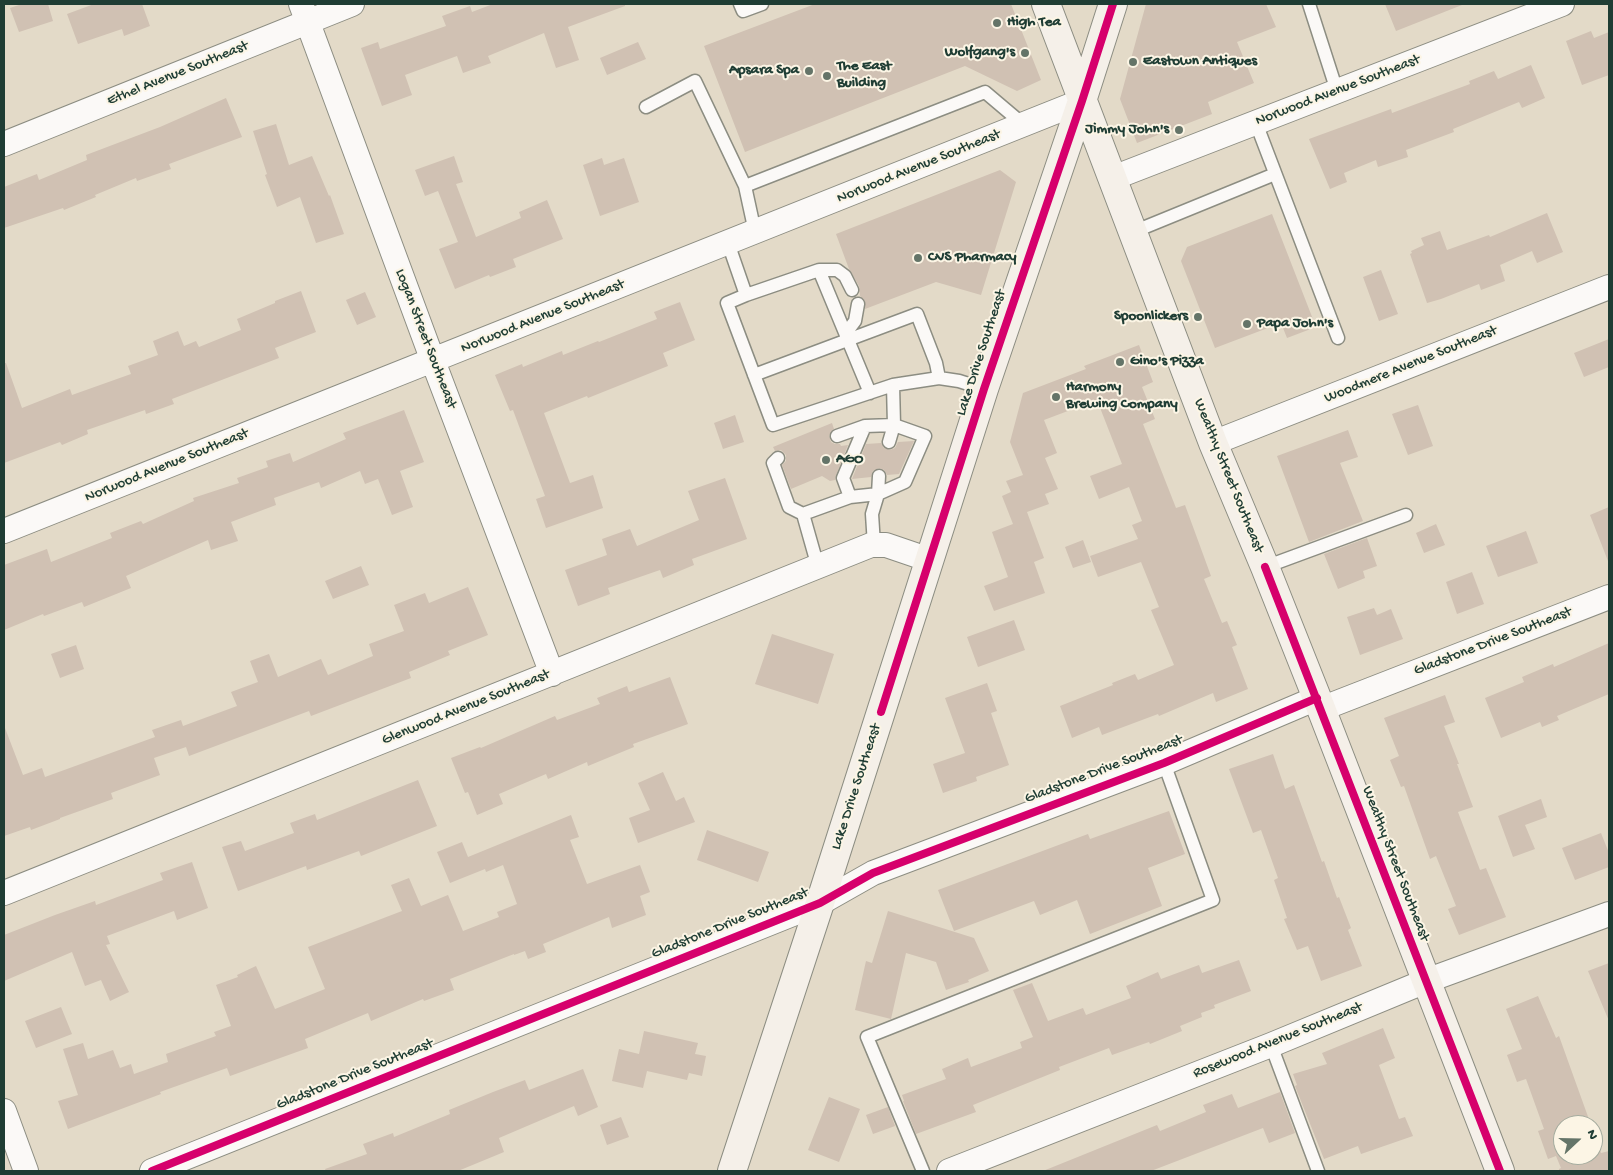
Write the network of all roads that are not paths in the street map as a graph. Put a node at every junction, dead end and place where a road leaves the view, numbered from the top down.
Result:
1 (352, 4) edge
2 (740, 4) edge
3 (762, 4) edge
4 (1046, 4) edge
5 (1113, 4) edge
6 (1309, 4) edge
7 (1562, 4) edge
8 (304, 13) edge
9 (1338, 91) junction
10 (1082, 102) junction
11 (646, 106) dead end
12 (1256, 123) junction
13 (1024, 125) junction
14 (4, 143) edge
15 (1275, 174) junction
16 (1113, 178) junction
17 (746, 186) junction
18 (755, 232) junction
19 (1133, 232) junction
20 (728, 243) junction
21 (819, 270) junction
22 (1609, 287) edge
23 (852, 290) dead end
24 (746, 295) junction
25 (858, 304) dead end
26 (847, 337) junction
27 (1338, 338) dead end
28 (433, 361) junction
29 (754, 375) junction
30 (940, 378) junction
31 (893, 385) junction
32 (984, 389) junction
33 (870, 393) junction
34 (894, 425) junction
35 (865, 426) junction
36 (837, 436) dead end
37 (890, 442) dead end
38 (1213, 443) junction
39 (778, 458) dead end
40 (880, 476) dead end
41 (878, 494) junction
42 (850, 497) junction
43 (803, 514) junction
44 (1406, 515) dead end
45 (4, 531) edge
46 (874, 545) junction
47 (930, 560) junction
48 (818, 567) junction
49 (1265, 567) junction
50 (1609, 597) edge
51 (552, 674) junction
52 (1319, 703) junction
53 (1164, 763) junction
54 (4, 893) edge
55 (820, 903) junction
56 (1609, 914) edge
57 (1426, 981) junction
58 (1271, 1045) junction
59 (4, 1111) edge
60 (26, 1171) edge
61 (152, 1171) edge
62 (732, 1171) edge
63 (923, 1171) edge
64 (949, 1171) edge
65 (1318, 1171) edge
66 (1500, 1171) edge

1 - 8 street, Ethel Avenue Southeast
2 - 3 lane
4 - 10 main road, Wealthy Street Southeast
5 - 10 main road, Lake Drive Southeast
6 - 9 lane
7 - 9 street, Norwood Avenue Southeast
8 - 14 street, Ethel Avenue Southeast
8 - 28 street, Logan Street Southeast
9 - 12 street, Norwood Avenue Southeast
10 - 13 street, Norwood Avenue Southeast
10 - 16 main road, Wealthy Street Southeast
10 - 32 main road, Lake Drive Southeast
11 - 17 lane
12 - 15 lane
12 - 16 street, Norwood Avenue Southeast
13 - 17 lane
13 - 18 street, Norwood Avenue Southeast
15 - 19 lane
15 - 27 lane
16 - 19 main road, Wealthy Street Southeast
17 - 18 lane
18 - 20 street, Norwood Avenue Southeast
19 - 38 main road, Wealthy Street Southeast
20 - 24 lane
20 - 28 street, Norwood Avenue Southeast
21 - 23 lane
21 - 24 lane
21 - 26 lane
22 - 38 street, Woodmere Avenue Southeast
24 - 29 lane
25 - 26 lane
26 - 29 lane
26 - 30 lane
26 - 33 lane
28 - 45 street, Norwood Avenue Southeast
28 - 51 street, Logan Street Southeast
29 - 33 lane
30 - 31 lane
30 - 32 lane
31 - 33 lane
31 - 34 lane
32 - 47 main road, Lake Drive Southeast
34 - 35 lane
34 - 37 lane
34 - 41 lane
35 - 36 lane
35 - 42 lane
38 - 49 main road, Wealthy Street Southeast
39 - 43 lane
40 - 41 lane
41 - 42 lane
41 - 46 lane
42 - 43 lane
43 - 48 lane
44 - 49 lane
46 - 47 street
46 - 48 street, Glenwood Avenue Southeast
47 - 55 main road, Lake Drive Southeast
48 - 51 street, Glenwood Avenue Southeast
49 - 52 main road, Wealthy Street Southeast
50 - 52 street, Gladstone Drive Southeast
51 - 54 street, Glenwood Avenue Southeast
52 - 53 street, Gladstone Drive Southeast
52 - 57 main road, Wealthy Street Southeast
53 - 55 street, Gladstone Drive Southeast
53 - 63 lane
55 - 61 street, Gladstone Drive Southeast
55 - 62 main road, Lake Drive Southeast
56 - 57 street, Rosewood Avenue Southeast
57 - 58 street, Rosewood Avenue Southeast
57 - 66 main road, Wealthy Street Southeast
58 - 64 street, Rosewood Avenue Southeast
58 - 65 lane
59 - 60 street

